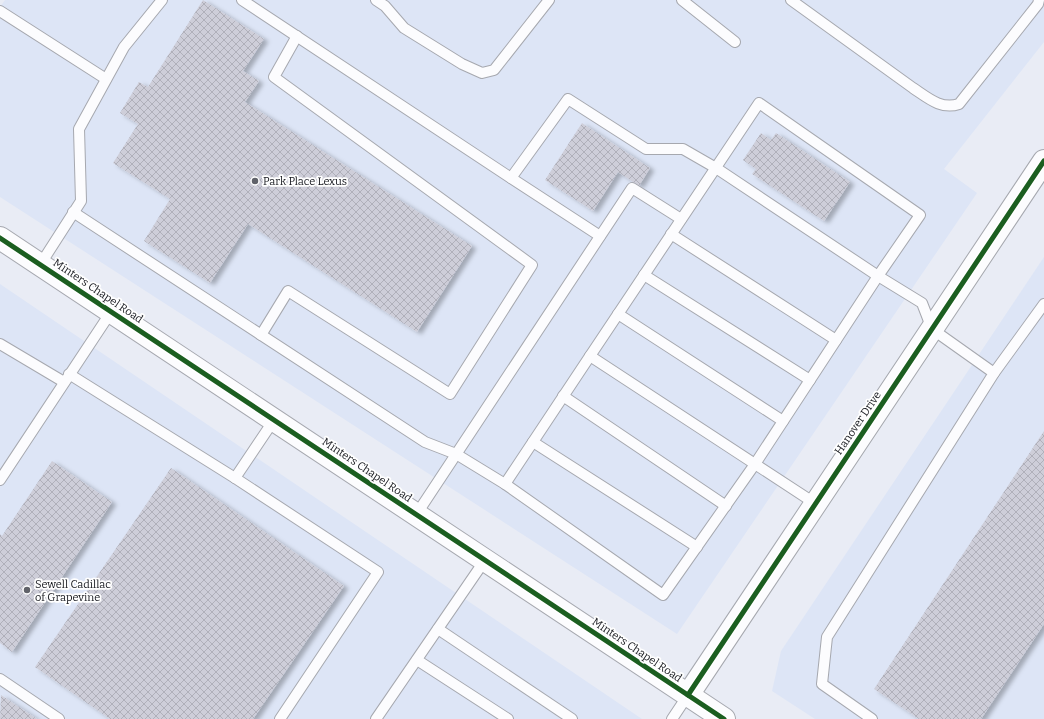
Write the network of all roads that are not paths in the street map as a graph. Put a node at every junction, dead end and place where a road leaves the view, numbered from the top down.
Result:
1 (162, 0) edge
2 (242, 0) edge
3 (376, 0) edge
4 (549, 0) edge
5 (682, 0) edge
6 (791, 0) edge
7 (1039, 0) edge
8 (0, 11) edge
9 (297, 36) junction
10 (735, 42) dead end
11 (106, 79) junction
12 (1044, 162) edge
13 (716, 168) junction
14 (511, 178) junction
15 (73, 212) junction
16 (681, 219) junction
17 (671, 234) junction
18 (600, 236) junction
19 (0, 238) edge
20 (40, 265) junction
21 (644, 275) junction
22 (878, 276) junction
23 (1044, 304) edge
24 (111, 312) junction
25 (618, 314) junction
26 (932, 329) junction
27 (261, 335) junction
28 (836, 340) junction
29 (0, 344) edge
30 (590, 356) junction
31 (994, 373) junction
32 (66, 378) junction
33 (810, 380) junction
34 (563, 396) junction
35 (274, 420) junction
36 (783, 421) junction
37 (533, 442) junction
38 (456, 454) junction
39 (755, 464) junction
40 (235, 478) junction
41 (0, 480) edge
42 (505, 484) junction
43 (816, 504) junction
44 (726, 506) junction
45 (416, 515) junction
46 (697, 547) junction
47 (485, 560) junction
48 (438, 629) junction
49 (417, 660) junction
50 (0, 679) edge
51 (688, 695) junction
52 (59, 719) edge
53 (280, 719) edge
54 (376, 719) edge
55 (508, 719) edge
56 (572, 719) edge
57 (672, 719) edge
58 (724, 719) edge
59 (872, 719) edge

1 - 11 lane
2 - 9 lane
3 - 4 lane
5 - 10 lane
6 - 7 lane
8 - 11 lane
9 - 14 lane
9 - 27 lane
11 - 15 lane
12 - 26 street, Hanover Drive
13 - 14 lane
13 - 16 lane
13 - 22 lane
13 - 22 lane
14 - 18 lane
15 - 20 lane
15 - 27 lane
16 - 17 lane
16 - 18 lane
17 - 21 lane
17 - 28 lane
18 - 38 lane
19 - 20 street, Minters Chapel Road
20 - 24 street, Minters Chapel Road
21 - 25 lane
21 - 33 lane
22 - 26 lane
22 - 28 lane
23 - 31 lane
24 - 32 lane
24 - 35 street, Minters Chapel Road
25 - 30 lane
25 - 36 lane
26 - 31 lane
26 - 43 street, Hanover Drive
27 - 38 lane
28 - 33 lane
29 - 32 lane
30 - 34 lane
30 - 39 lane
31 - 59 lane
32 - 40 lane
32 - 41 lane
33 - 36 lane
34 - 37 lane
34 - 44 lane
35 - 40 lane
35 - 45 street, Minters Chapel Road
36 - 39 lane
37 - 42 lane
37 - 46 lane
38 - 42 lane
38 - 45 lane
39 - 43 lane
39 - 44 lane
40 - 53 lane
42 - 46 lane
43 - 51 street, Hanover Drive
44 - 46 lane
45 - 47 street, Minters Chapel Road
47 - 48 lane
47 - 51 street, Minters Chapel Road
48 - 49 lane
48 - 56 lane
49 - 54 lane
49 - 55 lane
50 - 52 lane
51 - 57 lane
51 - 58 street, Minters Chapel Road

